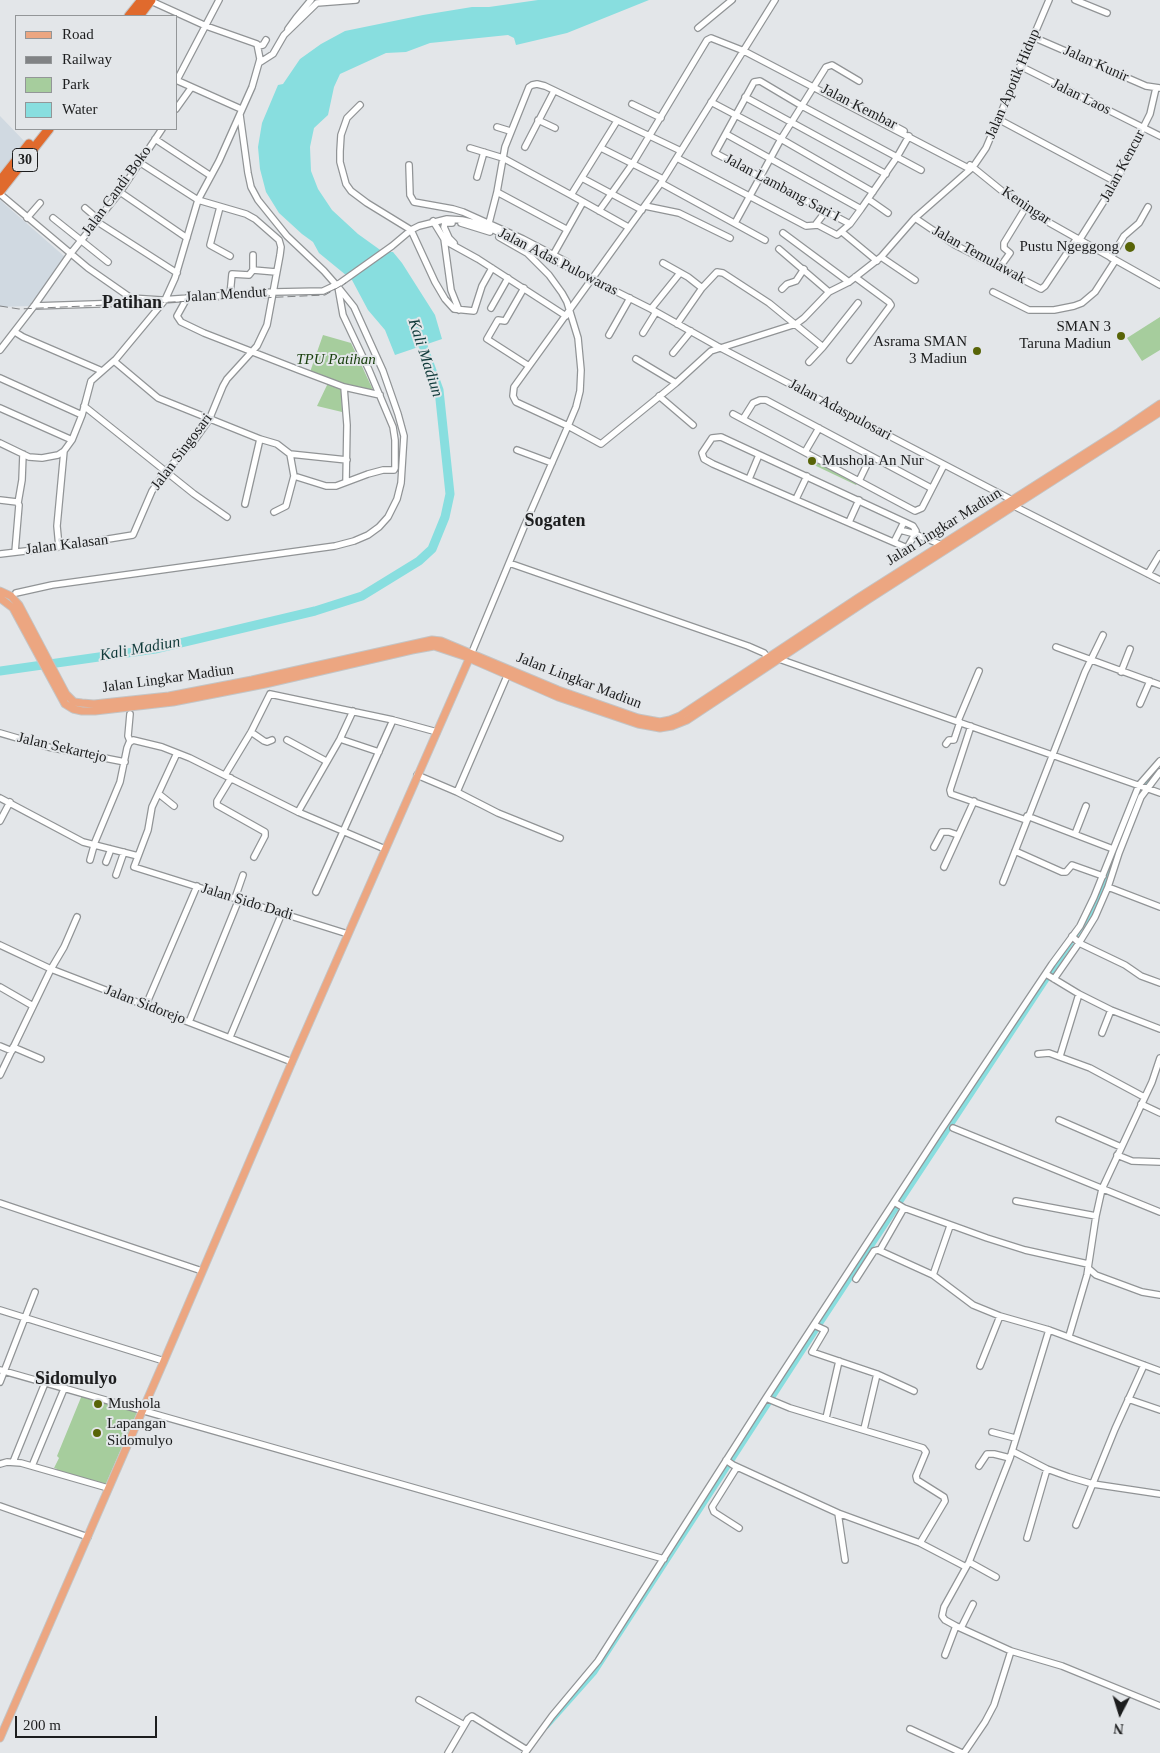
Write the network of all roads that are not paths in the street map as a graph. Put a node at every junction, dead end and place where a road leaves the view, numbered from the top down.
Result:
1 (148, 0) edge
2 (219, 0) edge
3 (311, 0) edge
4 (356, 0) edge
5 (732, 0) edge
6 (775, 0) edge
7 (1049, 0) edge
8 (1075, 0) edge
9 (1107, 13) dead end
10 (130, 15) edge
11 (140, 15) edge
12 (206, 26) junction
13 (698, 28) dead end
14 (284, 35) junction
15 (1033, 37) junction
16 (266, 40) dead end
17 (258, 46) junction
18 (745, 49) junction
19 (263, 61) junction
20 (1020, 66) junction
21 (178, 78) edge
22 (178, 81) edge
23 (859, 81) dead end
24 (815, 86) junction
25 (191, 88) junction
26 (1158, 88) edge
27 (554, 91) junction
28 (745, 96) junction
29 (711, 102) junction
30 (632, 104) dead end
31 (360, 105) dead end
32 (178, 106) edge
33 (802, 106) junction
34 (240, 111) junction
35 (735, 115) junction
36 (661, 118) junction
37 (998, 119) junction
38 (538, 120) junction
39 (617, 121) junction
40 (792, 123) junction
41 (497, 127) dead end
42 (1143, 127) junction
43 (555, 128) dead end
44 (40, 130) edge
45 (48, 130) edge
46 (161, 130) edge
47 (510, 131) junction
48 (726, 134) junction
49 (650, 136) junction
50 (910, 136) junction
51 (1160, 136) edge
52 (155, 139) junction
53 (781, 140) junction
54 (525, 147) dead end
55 (470, 148) dead end
56 (601, 148) junction
57 (682, 151) junction
58 (484, 152) junction
59 (897, 157) junction
60 (503, 158) junction
61 (678, 158) junction
62 (770, 158) junction
63 (139, 162) junction
64 (633, 164) junction
65 (409, 165) dead end
66 (971, 168) junction
67 (921, 170) dead end
68 (886, 174) junction
69 (211, 176) junction
70 (760, 176) junction
71 (477, 177) dead end
72 (582, 178) junction
73 (0, 181) edge
74 (662, 181) junction
75 (1116, 182) junction
76 (120, 192) junction
77 (497, 192) junction
78 (873, 192) junction
79 (0, 193) edge
80 (571, 195) junction
81 (611, 195) junction
82 (749, 196) junction
83 (868, 198) junction
84 (198, 200) junction
85 (583, 202) junction
86 (40, 203) dead end
87 (220, 207) junction
88 (1026, 207) junction
89 (1148, 207) dead end
90 (85, 208) dead end
91 (643, 208) junction
92 (861, 209) junction
93 (599, 211) junction
94 (826, 211) junction
95 (888, 213) dead end
96 (27, 218) junction
97 (53, 218) dead end
98 (915, 218) junction
99 (97, 220) junction
100 (433, 221) junction
101 (489, 223) junction
102 (735, 223) junction
103 (816, 224) junction
104 (850, 224) junction
105 (628, 227) junction
106 (566, 229) junction
107 (412, 230) junction
108 (842, 232) junction
109 (783, 233) dead end
110 (187, 238) junction
111 (730, 238) dead end
112 (1078, 238) junction
113 (444, 239) junction
114 (766, 240) dead end
115 (81, 241) junction
116 (458, 248) junction
117 (780, 249) dead end
118 (528, 251) junction
119 (71, 253) junction
120 (253, 255) dead end
121 (230, 256) dead end
122 (552, 257) junction
123 (375, 258) joint
124 (879, 259) junction
125 (1113, 260) junction
126 (108, 262) dead end
127 (663, 263) dead end
128 (1000, 267) junction
129 (492, 268) junction
130 (804, 269) junction
131 (253, 270) junction
132 (276, 272) junction
133 (177, 273) junction
134 (680, 273) junction
135 (592, 277) junction
136 (855, 277) junction
137 (508, 278) junction
138 (915, 280) dead end
139 (849, 282) junction
140 (1160, 285) edge
141 (338, 286) junction
142 (524, 288) junction
143 (702, 288) junction
144 (782, 289) dead end
145 (273, 292) junction
146 (829, 292) junction
147 (993, 292) dead end
148 (230, 295) junction
149 (187, 298) junction
150 (630, 298) junction
151 (163, 300) junction
152 (130, 301) junction
153 (858, 303) dead end
154 (34, 306) junction
155 (491, 308) dead end
156 (459, 310) junction
157 (654, 310) junction
158 (568, 313) junction
159 (677, 324) junction
160 (796, 324) junction
161 (691, 331) junction
162 (15, 332) junction
163 (643, 333) dead end
164 (609, 335) dead end
165 (823, 347) junction
166 (721, 348) junction
167 (0, 350) edge
168 (251, 352) junction
169 (673, 353) dead end
170 (636, 359) dead end
171 (850, 360) dead end
172 (114, 361) junction
173 (809, 362) dead end
174 (530, 366) junction
175 (102, 371) junction
176 (0, 378) edge
177 (676, 383) junction
178 (344, 387) junction
179 (380, 395) junction
180 (659, 396) junction
181 (1160, 404) edge
182 (84, 406) junction
183 (0, 408) edge
184 (1160, 412) edge
185 (733, 414) dead end
186 (82, 415) junction
187 (743, 419) junction
188 (209, 420) junction
189 (694, 425) dead end
190 (568, 426) junction
191 (818, 428) junction
192 (260, 439) junction
193 (72, 440) junction
194 (0, 443) edge
195 (517, 450) dead end
196 (64, 451) junction
197 (804, 452) junction
198 (23, 454) junction
199 (290, 454) junction
200 (759, 454) junction
201 (871, 456) junction
202 (347, 460) junction
203 (552, 463) junction
204 (944, 465) junction
205 (166, 471) junction
206 (294, 476) junction
207 (807, 476) junction
208 (748, 479) junction
209 (859, 481) junction
210 (346, 482) junction
211 (931, 488) junction
212 (796, 499) junction
213 (0, 500) edge
214 (858, 500) junction
215 (18, 503) junction
216 (1013, 503) junction
217 (245, 504) dead end
218 (274, 512) dead end
219 (227, 518) dead end
220 (849, 522) junction
221 (904, 522) junction
222 (900, 530) junction
223 (915, 534) junction
224 (133, 536) joint
225 (894, 542) junction
226 (942, 545) junction
227 (59, 547) junction
228 (15, 552) junction
229 (0, 554) edge
230 (1160, 554) edge
231 (509, 562) junction
232 (1148, 574) junction
233 (1160, 580) edge
234 (0, 590) edge
235 (16, 592) dead end
236 (0, 598) edge
237 (845, 610) junction
238 (23, 620) junction
239 (1103, 635) dead end
240 (1056, 647) dead end
241 (1130, 649) dead end
242 (471, 656) junction
243 (768, 658) junction
244 (778, 659) junction
245 (1092, 661) junction
246 (979, 671) dead end
247 (1122, 672) junction
248 (507, 676) junction
249 (1150, 681) junction
250 (264, 684) junction
251 (245, 685) junction
252 (1160, 685) edge
253 (270, 694) junction
254 (1140, 704) dead end
255 (353, 711) junction
256 (130, 714) dead end
257 (393, 720) junction
258 (959, 722) junction
259 (972, 726) junction
260 (251, 732) junction
261 (437, 732) junction
262 (0, 733) edge
263 (340, 739) junction
264 (272, 740) dead end
265 (286, 740) dead end
266 (130, 741) junction
267 (946, 744) dead end
268 (379, 752) junction
269 (178, 753) junction
270 (1052, 754) junction
271 (326, 761) junction
272 (1160, 761) edge
273 (125, 762) junction
274 (1160, 772) edge
275 (225, 775) junction
276 (417, 775) junction
277 (231, 778) junction
278 (1143, 787) junction
279 (456, 792) junction
280 (1160, 793) edge
281 (159, 794) junction
282 (0, 798) edge
283 (974, 801) junction
284 (10, 802) junction
285 (174, 806) dead end
286 (1086, 806) dead end
287 (298, 812) junction
288 (1027, 818) junction
289 (0, 821) edge
290 (343, 832) junction
291 (1075, 834) junction
292 (958, 835) junction
293 (560, 838) dead end
294 (95, 844) junction
295 (934, 848) dead end
296 (110, 849) junction
297 (1113, 849) junction
298 (384, 850) junction
299 (1014, 851) junction
300 (124, 852) junction
301 (138, 856) junction
302 (254, 857) dead end
303 (90, 860) dead end
304 (106, 862) dead end
305 (944, 867) dead end
306 (116, 875) dead end
307 (243, 875) dead end
308 (1103, 876) junction
309 (1003, 882) dead end
310 (197, 886) junction
311 (1108, 887) junction
312 (316, 892) dead end
313 (237, 898) junction
314 (1160, 907) edge
315 (282, 913) junction
316 (77, 917) dead end
317 (348, 934) junction
318 (1076, 939) junction
319 (0, 945) edge
320 (52, 969) junction
321 (1050, 976) junction
322 (1160, 983) edge
323 (0, 987) edge
324 (1079, 994) junction
325 (33, 1006) junction
326 (146, 1006) junction
327 (1111, 1010) junction
328 (189, 1022) junction
329 (1160, 1030) edge
330 (1102, 1033) dead end
331 (230, 1037) junction
332 (0, 1046) edge
333 (12, 1049) junction
334 (1038, 1054) dead end
335 (1060, 1056) junction
336 (1160, 1058) edge
337 (41, 1059) dead end
338 (292, 1062) junction
339 (0, 1075) edge
340 (1144, 1097) junction
341 (1140, 1104) junction
342 (1160, 1113) edge
343 (1059, 1120) dead end
344 (953, 1128) dead end
345 (1121, 1147) junction
346 (1117, 1155) junction
347 (1160, 1162) edge
348 (1102, 1189) junction
349 (1016, 1201) dead end
350 (895, 1203) junction
351 (0, 1204) edge
352 (902, 1208) junction
353 (1160, 1212) edge
354 (1096, 1216) junction
355 (950, 1226) junction
356 (880, 1250) junction
357 (1088, 1266) junction
358 (202, 1270) junction
359 (933, 1275) junction
360 (1087, 1275) junction
361 (1096, 1275) junction
362 (856, 1279) dead end
363 (34, 1292) dead end
364 (1160, 1295) edge
365 (0, 1310) edge
366 (1000, 1316) junction
367 (25, 1318) junction
368 (816, 1325) junction
369 (1049, 1330) junction
370 (1069, 1336) junction
371 (164, 1361) junction
372 (839, 1361) junction
373 (1144, 1365) junction
374 (980, 1366) dead end
375 (2, 1371) edge
376 (1160, 1371) edge
377 (877, 1374) junction
378 (0, 1382) edge
379 (45, 1383) junction
380 (64, 1389) junction
381 (914, 1391) dead end
382 (767, 1399) junction
383 (1128, 1399) junction
384 (142, 1409) junction
385 (1160, 1410) edge
386 (826, 1418) junction
387 (864, 1429) junction
388 (992, 1432) dead end
389 (1015, 1438) junction
390 (1012, 1451) junction
391 (1010, 1458) junction
392 (13, 1462) junction
393 (731, 1463) junction
394 (0, 1464) edge
395 (32, 1466) junction
396 (979, 1466) dead end
397 (1047, 1469) junction
398 (1093, 1484) junction
399 (108, 1488) junction
400 (1160, 1494) edge
401 (0, 1506) edge
402 (838, 1513) junction
403 (1076, 1525) dead end
404 (739, 1528) dead end
405 (88, 1537) junction
406 (1027, 1538) dead end
407 (920, 1543) junction
408 (664, 1559) junction
409 (845, 1560) dead end
410 (967, 1565) junction
411 (996, 1577) dead end
412 (973, 1604) dead end
413 (959, 1627) junction
414 (1011, 1651) junction
415 (945, 1655) dead end
416 (419, 1700) dead end
417 (1160, 1706) edge
418 (464, 1725) junction
419 (910, 1729) dead end
420 (1, 1734) edge
421 (526, 1752) edge
422 (448, 1753) edge
423 (963, 1753) edge

1 - 10 highway
1 - 11 highway
1 - 12 street
2 - 12 street
3 - 14 street
4 - 14 street
5 - 13 street
6 - 18 street
7 - 15 street, Jalan Apotik Hidup
8 - 9 street
12 - 17 street
12 - 21 street
14 - 19 street
15 - 20 street, Jalan Apotik Hidup
15 - 26 street, Jalan Kunir
16 - 17 street
17 - 19 street
18 - 24 street, Jalan Kembar
18 - 29 street
18 - 36 street, Jalan Kembar
19 - 34 street
20 - 37 street, Jalan Apotik Hidup
20 - 42 street, Jalan Laos
22 - 25 street
23 - 24 street
24 - 33 street
24 - 50 street, Jalan Kembar
25 - 32 street
25 - 34 street
26 - 42 street, Jalan Kencur
27 - 38 street
27 - 39 street
27 - 47 street
28 - 33 street
28 - 35 street
28 - 40 street
29 - 35 street
29 - 57 street
30 - 36 street
31 - 107 street
33 - 40 street
33 - 59 street
34 - 69 street
34 - 141 street
35 - 48 street
35 - 53 street
36 - 49 street
37 - 66 street, Jalan Apotik Hidup
37 - 75 street
38 - 43 street
38 - 54 street
39 - 49 street
39 - 56 street
40 - 53 street
40 - 68 street
41 - 47 street
42 - 51 street, Jalan Laos
42 - 75 street, Jalan Kencur
44 - 73 highway, 30
45 - 79 highway, 30
46 - 52 street, Jalan Candi Boko
47 - 60 street
48 - 62 street
48 - 70 street, Jalan Lambang Sari I
49 - 57 street
49 - 64 street
50 - 59 street
50 - 66 street, Jalan Kembar
52 - 63 street, Jalan Candi Boko
52 - 69 street
53 - 62 street
53 - 78 street
55 - 58 street
56 - 64 street
56 - 72 street
57 - 61 street
58 - 60 street
58 - 71 street
59 - 67 street
59 - 68 street
60 - 77 street
60 - 80 street
61 - 74 street
61 - 82 street
62 - 70 street
62 - 92 street
63 - 76 street, Jalan Candi Boko
63 - 84 street
64 - 74 street
64 - 81 street
65 - 101 street
66 - 88 street, Keningar
66 - 98 street, Jalan Apotik Hidup
68 - 78 street
69 - 84 street
70 - 82 street
70 - 94 street, Jalan Lambang Sari I
72 - 80 street
72 - 81 street
74 - 91 street
74 - 102 street
75 - 112 street, Jalan Kencur
76 - 99 street, Jalan Candi Boko
76 - 110 street
77 - 101 street
77 - 106 street
78 - 83 street
79 - 96 street
80 - 85 street
81 - 91 street
81 - 93 street
82 - 102 street
82 - 103 street
83 - 92 street
83 - 95 street
84 - 87 street
84 - 110 street
85 - 93 street
85 - 106 street
86 - 96 street
87 - 121 street
87 - 132 street, Jalan Singosari
88 - 112 street, Keningar
88 - 128 street
89 - 125 street
90 - 99 street
91 - 105 street
91 - 111 street
92 - 104 street
93 - 105 street
94 - 103 street
94 - 104 street, Jalan Lambang Sari I
96 - 119 street
97 - 115 street
98 - 124 street, Jalan Apotik Hidup
98 - 128 street, Jalan Temulawak
99 - 115 street, Jalan Candi Boko
99 - 133 street
100 - 107 street, Jalan Adas Pulowaras
100 - 113 street
100 - 118 street, Jalan Adas Pulowaras
101 - 122 street
102 - 114 street
103 - 108 street
104 - 108 street
105 - 135 street
106 - 122 street
107 - 123 street, Jalan Adas Pulowaras
107 - 156 street
108 - 124 street
109 - 139 street
110 - 133 street
112 - 125 street, Keningar
112 - 128 street, Jalan Temulawak
113 - 116 street
113 - 156 street
115 - 119 street, Jalan Candi Boko
115 - 126 street
116 - 118 street
116 - 129 street
117 - 130 street
118 - 122 street, Jalan Adas Pulowaras
118 - 158 street
119 - 152 street
119 - 154 street, Jalan Candi Boko
120 - 131 street
122 - 135 street, Jalan Adas Pulowaras
123 - 141 street, Jalan Mendut
124 - 136 street, Jalan Apotik Hidup
124 - 138 street
125 - 140 street, Keningar
125 - 147 street
127 - 134 street
129 - 137 street
129 - 156 street
130 - 144 street
130 - 146 street
131 - 132 street
131 - 148 street
132 - 145 street, Jalan Singosari
133 - 151 street
134 - 143 street
134 - 157 street
135 - 150 street, Jalan Adas Pulowaras
135 - 158 street
136 - 139 street, Jalan Apotik Hidup
136 - 171 street
137 - 142 street
137 - 155 street
139 - 146 street, Jalan Apotik Hidup
141 - 145 street, Jalan Mendut
141 - 179 street
141 - 235 street
142 - 158 street
142 - 174 street
143 - 159 street
143 - 160 street
145 - 148 street, Jalan Mendut
145 - 168 street, Jalan Singosari
146 - 160 street, Jalan Apotik Hidup
148 - 149 street, Jalan Mendut
149 - 151 street, Jalan Mendut
149 - 168 street
150 - 157 street, Jalan Adas Pulowaras
150 - 164 street
151 - 152 street, Jalan Mendut
151 - 172 street
152 - 154 street, Jalan Mendut
153 - 165 street
154 - 162 street, Jalan Candi Boko
157 - 159 street, Jalan Adas Pulowaras
157 - 163 street
158 - 174 street
158 - 190 street
159 - 161 street, Jalan Adas Pulowaras
160 - 165 street
160 - 166 street
161 - 166 street, Jalan Adas Pulowaras
161 - 169 street
162 - 167 street, Jalan Candi Boko
162 - 175 street
165 - 173 street
166 - 177 street
166 - 204 street, Jalan Adaspulosari
168 - 178 street
168 - 188 street, Jalan Singosari
170 - 177 street
172 - 175 street
172 - 188 street
174 - 190 street
175 - 182 street
176 - 186 street
177 - 180 street
178 - 179 street
178 - 202 street
179 - 210 street
180 - 189 street
180 - 190 street
181 - 216 main road, Jalan Lingkar Madiun
182 - 186 street
182 - 205 street
183 - 193 street
184 - 216 main road, Jalan Lingkar Madiun
185 - 187 street
186 - 193 street
187 - 191 street
187 - 197 street
188 - 192 street
188 - 205 street, Jalan Singosari
190 - 203 street
191 - 197 street
191 - 201 street
192 - 199 street
192 - 217 street
193 - 196 street
194 - 198 street
195 - 203 street
196 - 198 street
196 - 227 street
197 - 209 street
198 - 215 street
199 - 202 street
199 - 206 street
200 - 207 street
200 - 208 street
200 - 208 street
201 - 209 street
201 - 211 street
202 - 210 street
203 - 231 street
204 - 211 street
204 - 216 street, Jalan Adaspulosari
205 - 219 street
205 - 224 street, Jalan Singosari
206 - 210 street
206 - 218 street
207 - 212 street
207 - 214 street
208 - 212 street
209 - 211 street
212 - 220 street
213 - 215 street
214 - 220 street
214 - 221 street
215 - 228 street
216 - 226 main road, Jalan Lingkar Madiun
216 - 232 street, Jalan Adaspulosari
216 - 237 main road, Jalan Lingkar Madiun
220 - 225 street
221 - 222 street
221 - 223 street
222 - 223 street
222 - 225 street
223 - 225 street
223 - 226 street
224 - 227 street, Jalan Kalasan
226 - 237 main road, Jalan Lingkar Madiun
227 - 228 street, Jalan Kalasan
228 - 229 street, Jalan Kalasan
230 - 232 street
231 - 242 street
231 - 243 street
232 - 233 street, Jalan Adaspulosari
234 - 238 main road, Jalan Lingkar Madiun
236 - 238 main road, Jalan Lingkar Madiun
237 - 243 main road, Jalan Lingkar Madiun
237 - 244 main road, Jalan Lingkar Madiun
238 - 251 main road, Jalan Lingkar Madiun
239 - 245 street
240 - 245 street
241 - 247 street
242 - 243 main road, Jalan Lingkar Madiun
242 - 248 main road, Jalan Lingkar Madiun
242 - 250 main road, Jalan Lingkar Madiun
242 - 251 main road, Jalan Lingkar Madiun
242 - 261 main road
244 - 248 main road, Jalan Lingkar Madiun
244 - 258 street
245 - 247 street
245 - 270 street
246 - 258 street
247 - 249 street
248 - 279 street
249 - 252 street
249 - 254 street
250 - 251 main road, Jalan Lingkar Madiun
250 - 253 street
253 - 255 street
253 - 260 street
255 - 257 street
255 - 263 street
256 - 266 street
257 - 261 street
257 - 268 street
258 - 259 street
258 - 267 street
259 - 270 street
259 - 283 street
260 - 264 street
260 - 275 street
261 - 276 main road
262 - 273 street, Jalan Sekartejo
263 - 268 street
263 - 271 street
265 - 271 street
266 - 269 street
266 - 273 street
268 - 290 street
269 - 275 street
269 - 281 street
270 - 278 street
270 - 288 street
271 - 287 street
272 - 278 street
273 - 294 street
274 - 278 street
275 - 277 street
276 - 279 street
276 - 298 main road
277 - 287 street
277 - 302 street
278 - 280 street
278 - 297 street
278 - 311 street
279 - 293 street
281 - 285 street
281 - 301 street
282 - 284 street
283 - 288 street
283 - 292 street
284 - 289 street
284 - 294 street
286 - 291 street
287 - 290 street
288 - 291 street
288 - 299 street
290 - 298 street
290 - 312 street
291 - 297 street
292 - 295 street
292 - 305 street
294 - 296 street
294 - 303 street
296 - 300 street
296 - 304 street
297 - 308 street
298 - 317 main road
299 - 308 street
299 - 309 street
300 - 301 street
300 - 306 street
301 - 310 street, Jalan Sido Dadi
307 - 313 street
308 - 318 street
310 - 313 street, Jalan Sido Dadi
310 - 326 street
311 - 314 street
311 - 318 street
313 - 315 street, Jalan Sido Dadi
313 - 328 street
315 - 317 street, Jalan Sido Dadi
315 - 331 street
316 - 320 street
317 - 338 main road
318 - 321 street
318 - 321 street
318 - 322 street
319 - 320 street, Jalan Sidorejo
320 - 325 street
320 - 326 street, Jalan Sidorejo
321 - 324 street
321 - 350 street
323 - 325 street
324 - 327 street
324 - 335 street
325 - 333 street
326 - 328 street, Jalan Sidorejo
327 - 329 street
327 - 330 street
328 - 331 street, Jalan Sidorejo
331 - 338 street, Jalan Sidorejo
332 - 333 street
333 - 337 street
333 - 339 street
334 - 335 street
335 - 340 street
336 - 340 street
338 - 358 main road
340 - 341 street
341 - 342 street
341 - 345 street
343 - 345 street
344 - 348 street
345 - 346 street
346 - 347 street
346 - 348 street
348 - 353 street
348 - 354 street
349 - 354 street
350 - 352 street
350 - 368 street
351 - 358 street
352 - 355 street
352 - 356 street
354 - 357 street
355 - 357 street
355 - 359 street
356 - 359 street
356 - 362 street
357 - 360 street
357 - 361 street
358 - 371 main road
359 - 366 street
360 - 361 street
360 - 370 street
361 - 364 street
363 - 367 street
365 - 367 street
366 - 369 street
366 - 374 street
367 - 371 street
367 - 375 street
368 - 372 street
368 - 382 street
369 - 370 street
369 - 389 street
370 - 373 street
371 - 384 main road
372 - 377 street
372 - 386 street
373 - 376 street
373 - 383 street
375 - 378 street
375 - 379 street
377 - 381 street
377 - 387 street
379 - 380 street
379 - 392 street
380 - 384 street
380 - 395 street
382 - 386 street
382 - 393 street
383 - 385 street
383 - 398 street
384 - 399 main road
384 - 408 street
386 - 387 street
387 - 407 street
388 - 389 street
389 - 390 street
390 - 391 street
390 - 397 street
391 - 396 street
391 - 410 street
392 - 394 street
392 - 395 street
393 - 402 street
393 - 404 street
393 - 408 street
395 - 399 street
397 - 398 street
397 - 406 street
398 - 400 street
398 - 403 street
399 - 405 main road
401 - 405 street
402 - 407 street
402 - 409 street
405 - 420 main road
407 - 410 street
408 - 421 street
410 - 411 street
410 - 413 street
412 - 413 street
413 - 414 street
413 - 415 street
414 - 417 street
414 - 423 street
416 - 418 street
418 - 421 street
418 - 422 street
419 - 423 street

